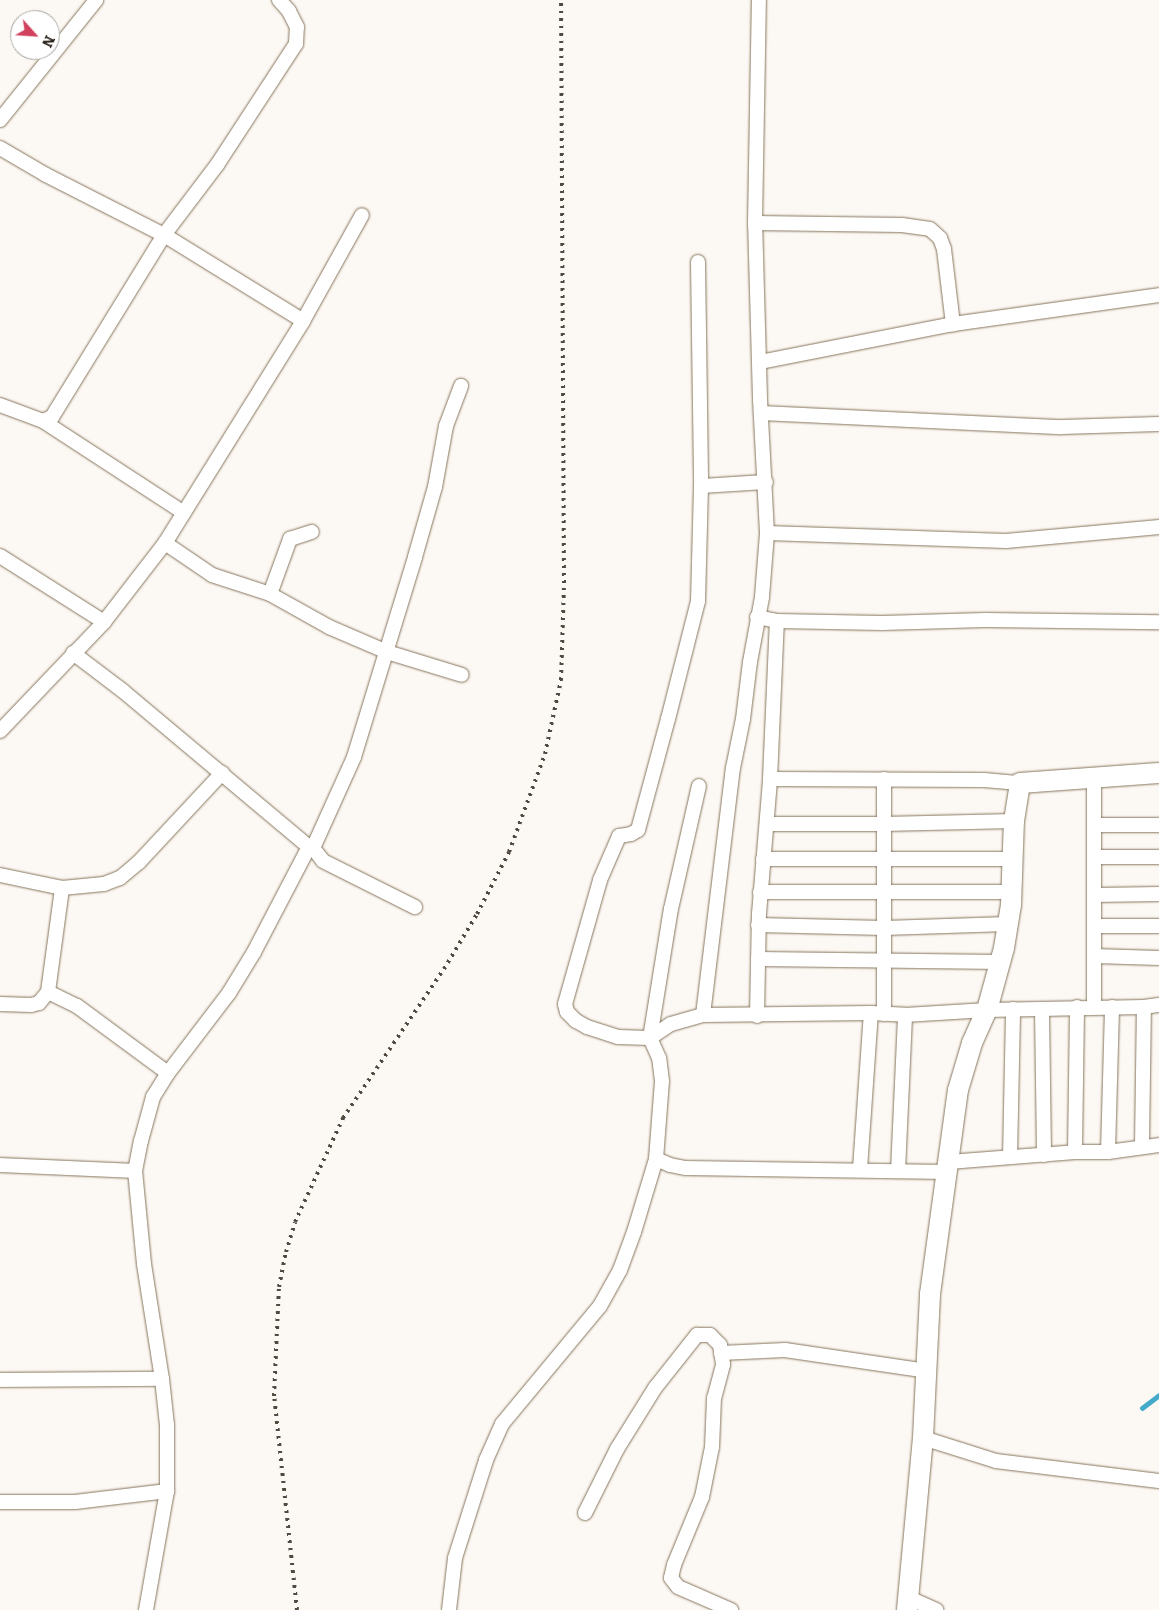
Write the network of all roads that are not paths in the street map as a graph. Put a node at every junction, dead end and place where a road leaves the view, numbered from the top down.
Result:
1 (96, 0) edge
2 (279, 0) edge
3 (760, 0) edge
4 (0, 120) edge
5 (0, 148) edge
6 (362, 215) dead end
7 (755, 223) junction
8 (164, 234) junction
9 (698, 262) dead end
10 (1159, 295) edge
11 (303, 321) junction
12 (954, 324) junction
13 (760, 362) junction
14 (460, 386) dead end
15 (0, 405) edge
16 (761, 413) junction
17 (43, 421) junction
18 (1159, 424) edge
19 (766, 482) junction
20 (701, 486) junction
21 (184, 513) junction
22 (1159, 527) edge
23 (312, 532) dead end
24 (767, 533) junction
25 (165, 543) junction
26 (0, 556) edge
27 (270, 594) junction
28 (757, 617) junction
29 (777, 621) junction
30 (104, 622) junction
31 (1159, 622) edge
32 (387, 652) junction
33 (73, 654) junction
34 (462, 675) dead end
35 (0, 731) edge
36 (222, 773) junction
37 (1159, 773) edge
38 (1094, 776) junction
39 (770, 779) junction
40 (884, 779) junction
41 (1020, 783) junction
42 (699, 786) dead end
43 (1014, 821) junction
44 (766, 824) junction
45 (883, 824) junction
46 (1094, 825) junction
47 (1159, 825) edge
48 (311, 847) junction
49 (1159, 856) edge
50 (1094, 857) junction
51 (884, 858) junction
52 (763, 859) junction
53 (1012, 859) junction
54 (0, 874) edge
55 (62, 888) junction
56 (760, 892) junction
57 (1012, 892) junction
58 (884, 893) junction
59 (1159, 894) edge
60 (1096, 895) junction
61 (415, 908) dead end
62 (1008, 924) junction
63 (758, 925) junction
64 (1094, 926) junction
65 (1159, 926) edge
66 (884, 928) junction
67 (1094, 956) junction
68 (758, 958) junction
69 (1159, 958) edge
70 (884, 962) junction
71 (1000, 962) junction
72 (48, 992) junction
73 (0, 1004) edge
74 (1159, 1005) edge
75 (1077, 1007) junction
76 (1094, 1007) junction
77 (1112, 1007) junction
78 (1144, 1008) junction
79 (1013, 1009) junction
80 (987, 1010) junction
81 (1042, 1010) junction
82 (878, 1014) junction
83 (703, 1015) junction
84 (905, 1015) junction
85 (757, 1016) junction
86 (650, 1038) junction
87 (168, 1073) junction
88 (1159, 1144) edge
89 (1142, 1145) junction
90 (1074, 1152) junction
91 (1108, 1152) junction
92 (1044, 1155) junction
93 (1010, 1157) junction
94 (656, 1159) junction
95 (0, 1165) edge
96 (948, 1167) junction
97 (860, 1169) junction
98 (135, 1171) junction
99 (898, 1171) junction
100 (721, 1353) junction
101 (928, 1371) junction
102 (162, 1379) junction
103 (0, 1380) edge
104 (923, 1438) junction
105 (1159, 1481) edge
106 (167, 1491) junction
107 (0, 1502) edge
108 (585, 1513) dead end
109 (908, 1604) edge
110 (146, 1610) edge
111 (450, 1610) edge
112 (731, 1610) edge
113 (936, 1610) edge

1 - 4 street
2 - 8 street
3 - 7 street
5 - 8 street
6 - 11 street
7 - 12 street
7 - 13 street
8 - 11 street
8 - 17 street
9 - 20 street
10 - 12 street
11 - 21 street
12 - 13 street
13 - 16 street
14 - 32 street
15 - 17 street
16 - 18 street
16 - 19 street
17 - 21 street
19 - 20 street
19 - 24 street
20 - 86 street
21 - 25 street
22 - 24 street
23 - 27 street
24 - 28 street
25 - 27 street
25 - 30 street
26 - 30 street
27 - 32 street
28 - 29 street
28 - 83 street
29 - 31 street
29 - 39 street
30 - 33 street
32 - 34 street
32 - 48 street
33 - 35 street
33 - 36 street
36 - 48 street
36 - 55 street
37 - 38 street
38 - 41 street
38 - 46 street
39 - 40 street
39 - 44 street
40 - 41 street
40 - 45 street
41 - 43 street
42 - 86 street
43 - 45 street
43 - 53 street
44 - 45 street
44 - 52 street
45 - 51 street
46 - 47 street
46 - 50 street
48 - 61 street
48 - 87 street
49 - 50 street
50 - 60 street
51 - 52 street
51 - 53 street
51 - 58 street
52 - 56 street
53 - 57 street
54 - 55 street
55 - 72 street
56 - 58 street
56 - 63 street
57 - 58 street
57 - 62 street
58 - 66 street
59 - 60 street
60 - 64 street
62 - 66 street
62 - 71 street
63 - 66 street
63 - 68 street
64 - 65 street
64 - 67 street
66 - 70 street
67 - 69 street
67 - 76 street
68 - 70 street
68 - 85 street
70 - 71 street
70 - 82 street
71 - 80 street
72 - 73 street
72 - 87 street
74 - 78 street
75 - 76 street
75 - 81 street
75 - 90 street
76 - 77 street
77 - 78 street
77 - 91 street
78 - 89 street
79 - 80 street
79 - 81 street
79 - 93 street
80 - 84 street
80 - 96 street
81 - 92 street
82 - 84 street
82 - 85 street
82 - 97 street
83 - 85 street
83 - 86 street
84 - 99 street
86 - 94 street
87 - 98 street
88 - 89 street
89 - 91 street
90 - 91 street
90 - 92 street
92 - 93 street
93 - 96 street
94 - 97 street
94 - 111 street
95 - 98 street
96 - 99 street
96 - 101 street
97 - 99 street
98 - 102 street
100 - 101 street
100 - 108 street
100 - 112 street
101 - 104 street
102 - 103 street
102 - 106 street
104 - 105 street
104 - 109 street
106 - 107 street
106 - 110 street
109 - 113 street

